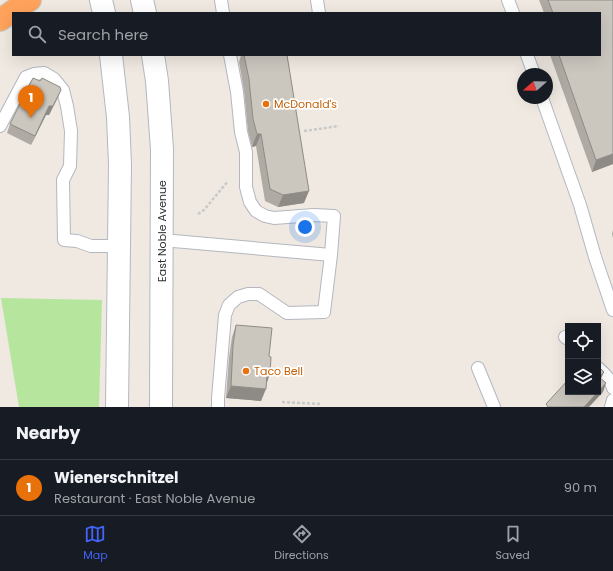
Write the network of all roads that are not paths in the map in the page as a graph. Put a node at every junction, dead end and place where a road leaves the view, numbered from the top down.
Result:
1 (30, 0) edge
2 (101, 0) edge
3 (142, 0) edge
4 (221, 0) edge
5 (317, 0) edge
6 (508, 0) edge
7 (104, 12) edge
8 (145, 12) edge
9 (223, 12) edge
10 (319, 12) edge
11 (513, 12) edge
12 (0, 20) edge
13 (111, 56) edge
14 (153, 56) edge
15 (230, 56) edge
16 (527, 56) edge
17 (532, 68) edge
18 (544, 104) edge
19 (0, 126) edge
20 (162, 240) junction
21 (119, 246) junction
22 (331, 255) junction
23 (613, 310) edge
24 (478, 368) dead end
25 (601, 370) edge
26 (613, 388) edge
27 (613, 400) edge
28 (117, 407) edge
29 (161, 407) edge
30 (218, 407) edge
31 (494, 407) edge
32 (611, 407) edge

1 - 12 highway
2 - 7 main road
3 - 8 main road
4 - 9 lane
5 - 10 lane
6 - 11 lane
13 - 21 main road
14 - 20 main road, East Noble Avenue
15 - 22 lane
16 - 17 lane
18 - 23 lane
19 - 21 lane
20 - 22 lane
20 - 29 main road, East Noble Avenue
21 - 28 main road
22 - 30 lane
24 - 31 lane
25 - 26 lane
27 - 32 lane

